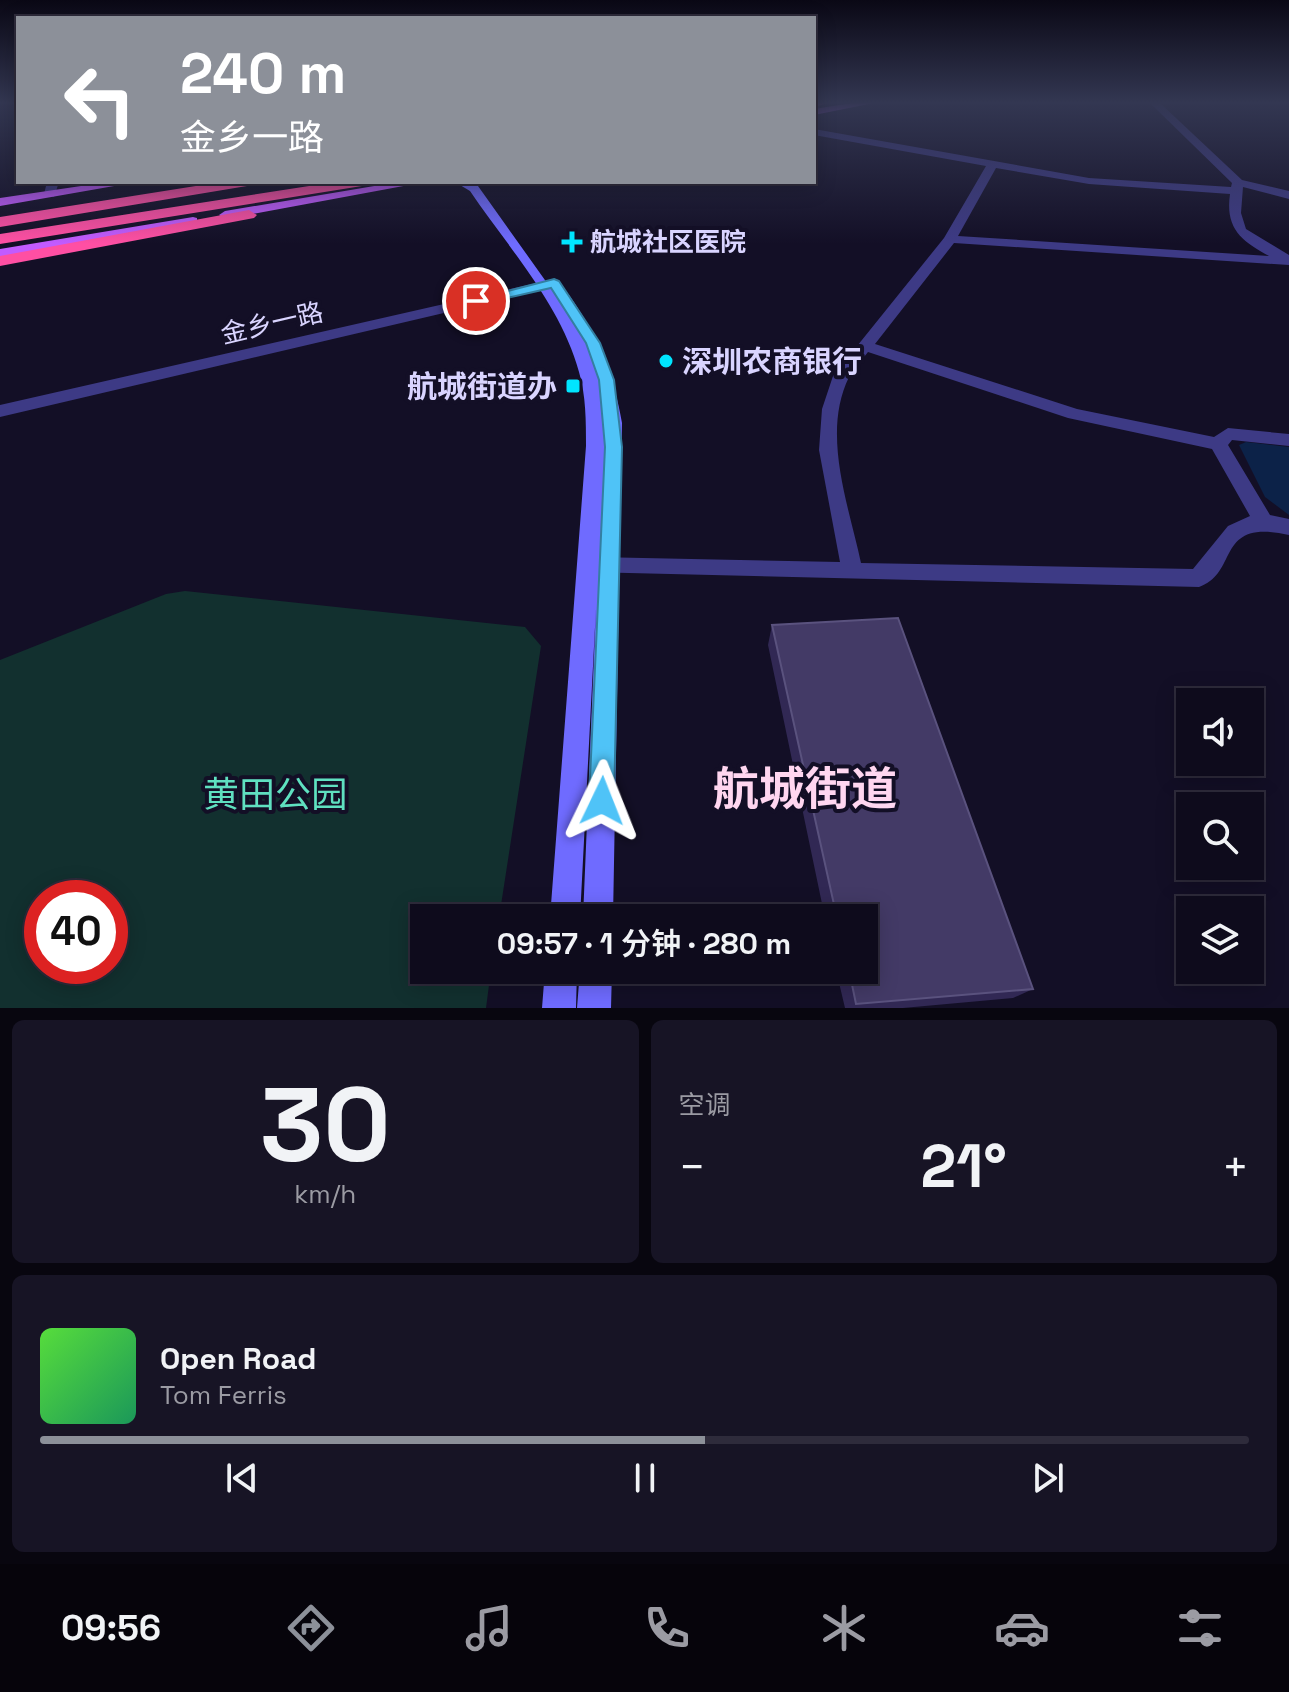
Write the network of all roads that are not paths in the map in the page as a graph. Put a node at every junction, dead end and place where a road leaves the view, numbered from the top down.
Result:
1 (911, 150) edge
2 (1201, 150) edge
3 (992, 165) junction
4 (104, 184) edge
5 (157, 184) edge
6 (235, 184) edge
7 (349, 184) edge
8 (408, 184) edge
9 (465, 184) edge
10 (487, 184) edge
11 (1237, 186) junction
12 (51, 188) edge
13 (1289, 195) edge
14 (260, 198) junction
15 (0, 202) edge
16 (306, 202) junction
17 (0, 210) edge
18 (0, 222) edge
19 (134, 231) junction
20 (0, 239) edge
21 (950, 239) junction
22 (0, 253) edge
23 (0, 261) edge
24 (1289, 261) edge
25 (547, 285) junction
26 (865, 346) junction
27 (0, 411) edge
28 (1289, 440) edge
29 (1218, 444) junction
30 (1262, 519) junction
31 (1289, 527) edge
32 (587, 566) junction
33 (610, 566) junction
34 (852, 570) junction
35 (566, 904) edge
36 (598, 904) edge
37 (560, 984) edge
38 (595, 984) edge
39 (559, 1008) edge
40 (594, 1008) edge

1 - 3 street
2 - 11 street
3 - 11 street
3 - 21 street
4 - 12 main road
5 - 17 highway
6 - 18 highway
7 - 14 highway
8 - 16 main road
9 - 25 street
10 - 25 street
11 - 13 street
11 - 24 street
12 - 15 main road
14 - 19 highway
14 - 20 highway
16 - 19 main road
16 - 23 highway
19 - 22 main road
21 - 24 street
21 - 26 street
25 - 27 street, 金乡一路
25 - 32 street
25 - 33 street
26 - 29 street
26 - 34 street
28 - 29 street
29 - 30 street
30 - 31 street
30 - 34 street
32 - 33 street
32 - 35 street
33 - 34 street
33 - 36 street
37 - 39 street
38 - 40 street

